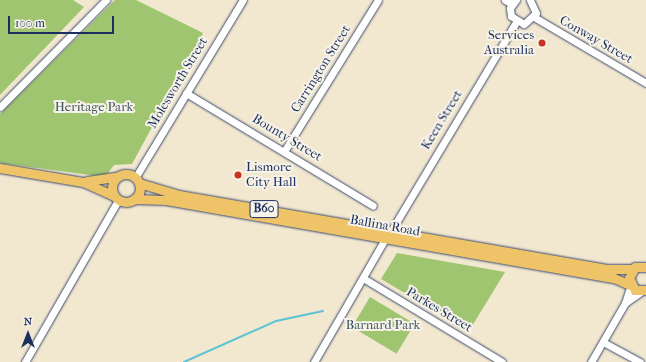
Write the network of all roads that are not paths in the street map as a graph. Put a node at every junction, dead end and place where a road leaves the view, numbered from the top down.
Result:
1 (106, 0) edge
2 (242, 0) edge
3 (378, 0) edge
4 (505, 0) edge
5 (514, 2) edge
6 (533, 2) edge
7 (534, 17) junction
8 (516, 22) junction
9 (646, 83) edge
10 (186, 93) junction
11 (0, 107) edge
12 (285, 150) junction
13 (0, 168) edge
14 (117, 177) junction
15 (137, 181) junction
16 (84, 182) junction
17 (116, 198) junction
18 (134, 199) junction
19 (373, 206) dead end
20 (388, 235) junction
21 (645, 265) edge
22 (633, 269) junction
23 (363, 278) junction
24 (630, 285) junction
25 (644, 291) edge
26 (625, 303) junction
27 (603, 342) junction
28 (25, 362) edge
29 (314, 362) edge
30 (502, 362) edge
31 (591, 362) edge
32 (640, 362) edge

1 - 11 street
2 - 10 street, Molesworth Street
3 - 12 street, Carrington Street
4 - 5 street
5 - 8 street
6 - 7 street
7 - 8 street
7 - 9 street, Conway Street
8 - 20 street, Keen Street
10 - 12 street, Bounty Street
10 - 15 street, Molesworth Street
12 - 19 street, Bounty Street
13 - 16 main road, B60
14 - 15 main road, B60
14 - 16 main road, B60
14 - 17 main road
15 - 18 main road
15 - 20 main road, Ballina Road / B60
16 - 17 main road, B60
17 - 18 main road, B60
17 - 28 street
18 - 20 main road, Ballina Road / B60
20 - 22 main road, Ballina Road / B60
20 - 23 street, Keen Street
20 - 24 main road, Ballina Road / B60
21 - 22 main road, B60
22 - 24 main road
23 - 29 street, Keen Street
23 - 30 street, Parkes Street
24 - 25 main road, B60
24 - 26 street
25 - 26 street
26 - 27 street
27 - 31 street
27 - 32 street

